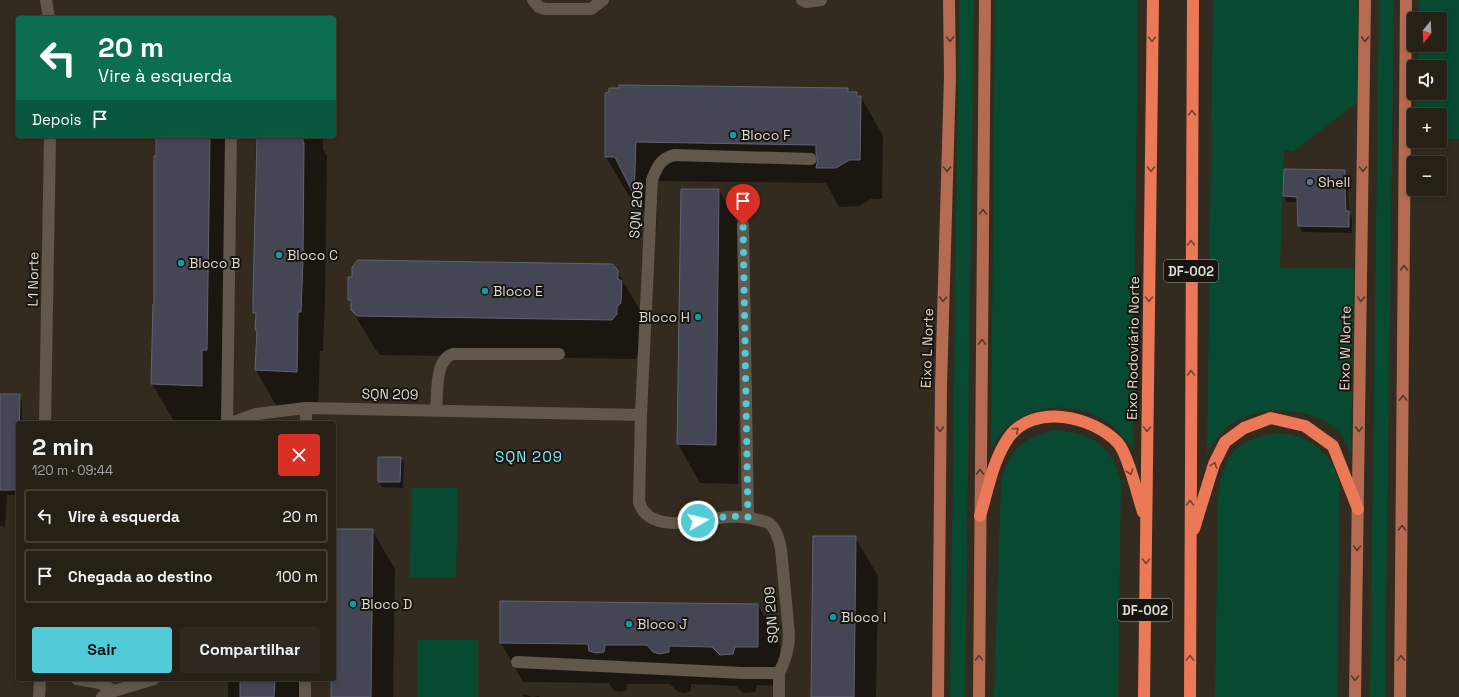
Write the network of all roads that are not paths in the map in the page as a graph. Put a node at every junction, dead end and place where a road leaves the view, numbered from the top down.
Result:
1 (46, 0) edge
2 (54, 0) edge
3 (533, 0) edge
4 (603, 0) edge
5 (802, 0) edge
6 (821, 0) edge
7 (949, 0) edge
8 (985, 0) edge
9 (1153, 0) edge
10 (1193, 0) edge
11 (1365, 0) edge
12 (1406, 0) edge
13 (49, 16) edge
14 (53, 16) edge
15 (50, 138) edge
16 (231, 138) edge
17 (811, 158) dead end
18 (743, 225) dead end
19 (560, 354) dead end
20 (306, 408) junction
21 (436, 410) junction
22 (641, 415) junction
23 (46, 421) edge
24 (227, 421) edge
25 (237, 421) edge
26 (306, 421) edge
27 (1358, 509) junction
28 (980, 516) junction
29 (748, 517) junction
30 (1146, 522) junction
31 (1190, 542) junction
32 (517, 662) dead end
33 (779, 673) junction
34 (40, 681) edge
35 (92, 681) edge
36 (147, 681) edge
37 (305, 681) edge
38 (114, 691) junction
39 (39, 697) edge
40 (102, 697) edge
41 (305, 697) edge
42 (779, 697) edge
43 (938, 697) edge
44 (979, 697) edge
45 (1144, 697) edge
46 (1190, 697) edge
47 (1355, 697) edge
48 (1400, 697) edge

1 - 13 street
2 - 14 street
3 - 4 street
5 - 6 street
7 -> 43 main road, Eixo L Norte
28 -> 8 main road
9 -> 30 highway, Eixo Rodoviário Norte / DF-002
31 -> 10 highway, DF-002
11 -> 27 main road, Eixo W Norte
48 -> 12 main road
15 - 23 street, L1 Norte
16 - 24 street
17 - 22 street, SQN 209
18 - 29 street
19 - 21 street
20 - 21 street, SQN 209
20 - 25 street, SQN 209
20 - 26 street
21 - 22 street, SQN 209
22 - 29 street, SQN 209
31 -> 27 highway
27 -> 47 main road, Eixo W Norte
28 -> 30 highway
44 -> 28 main road
29 - 33 street, SQN 209
30 -> 45 highway, Eixo Rodoviário Norte / DF-002
46 -> 31 highway, DF-002
32 - 33 street
33 - 42 street
34 - 39 street
35 - 38 street
36 - 38 street
37 - 41 street
38 - 40 street

